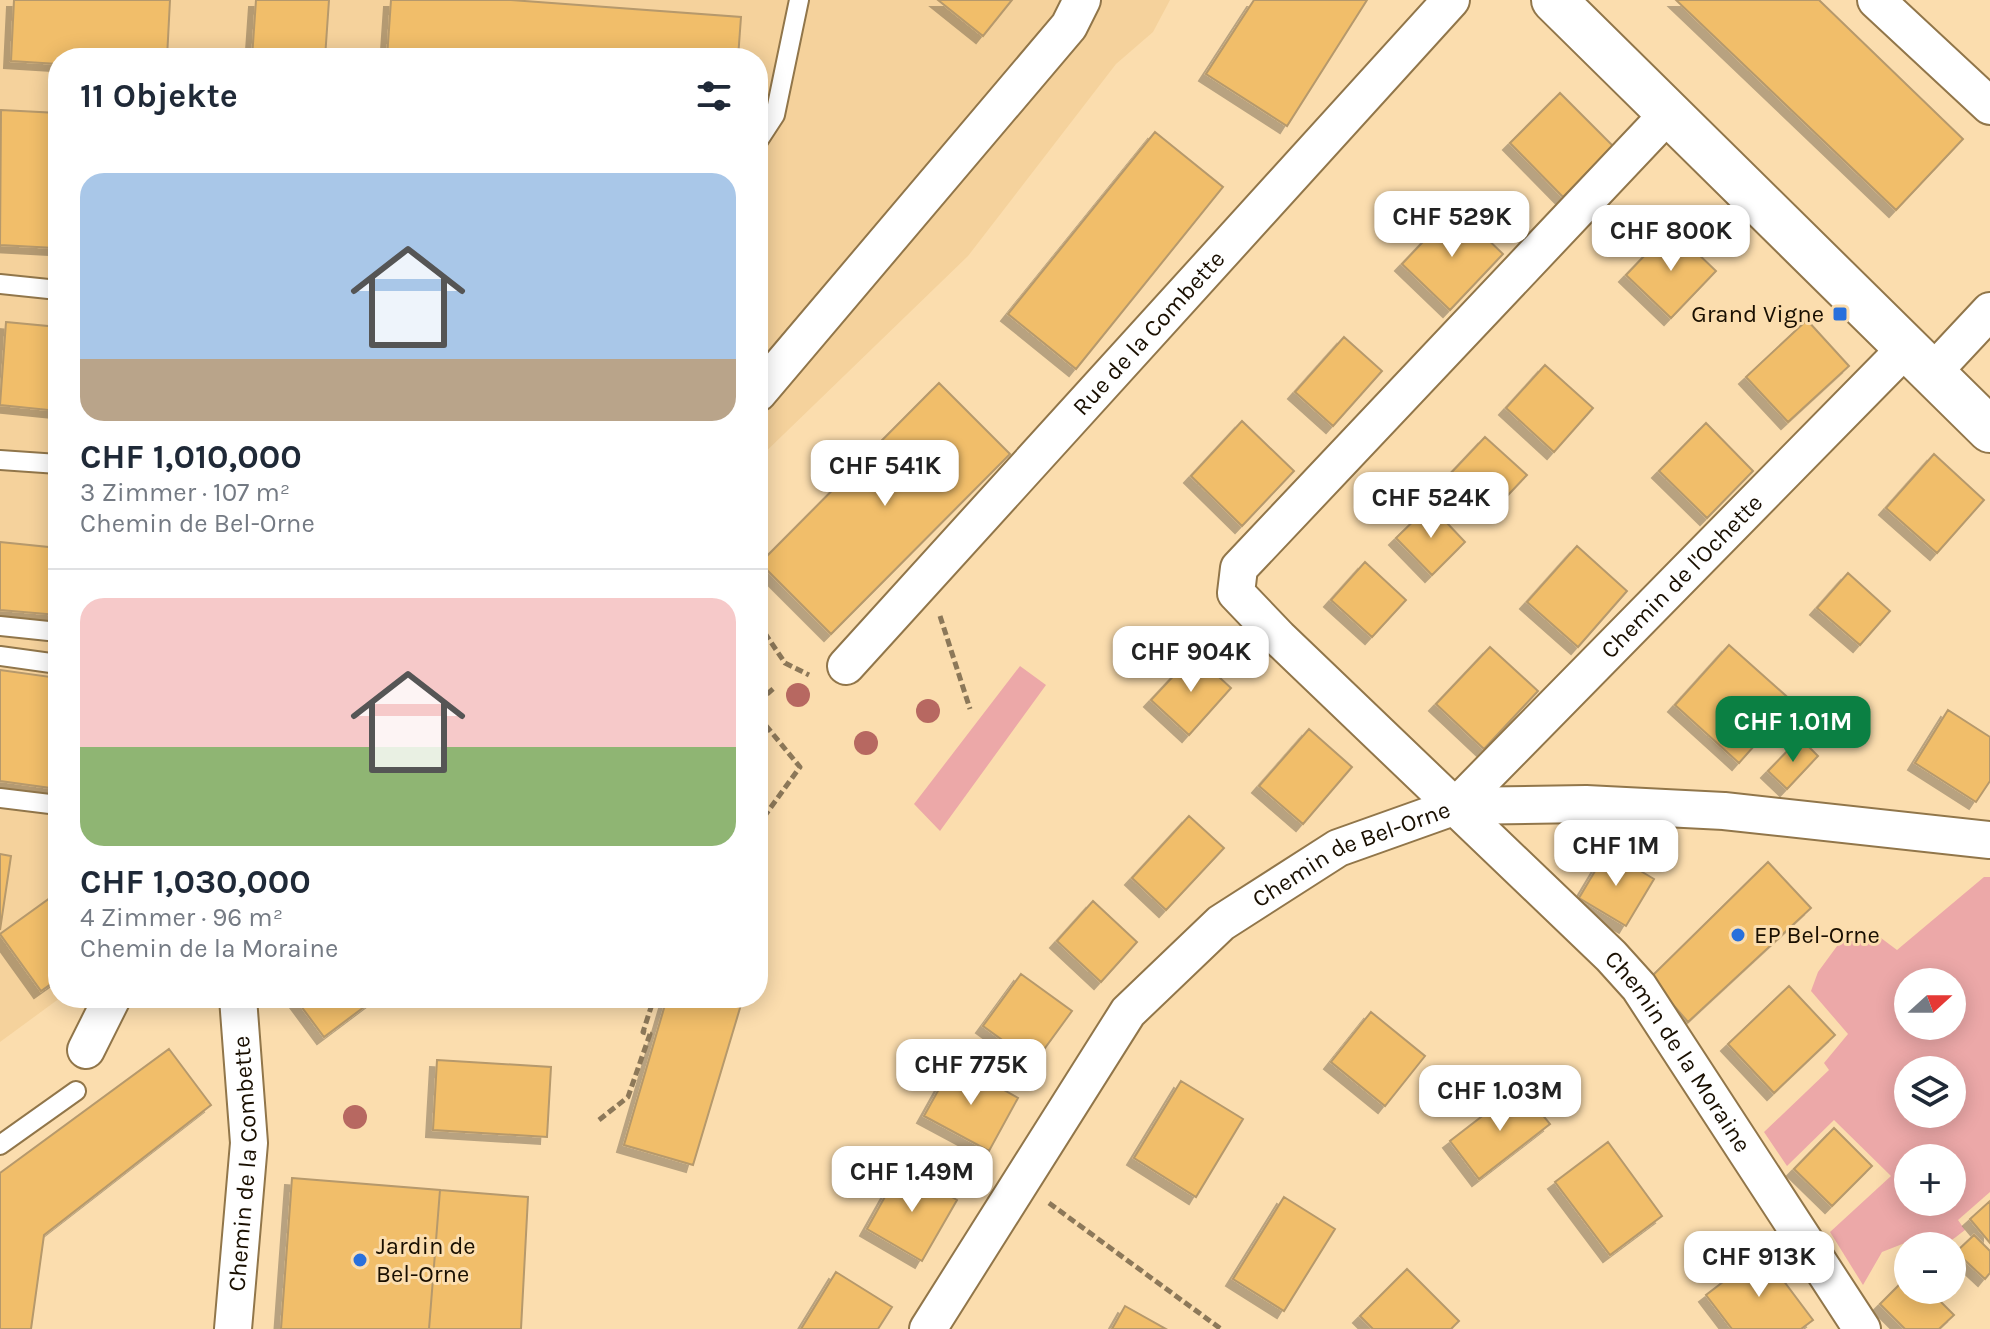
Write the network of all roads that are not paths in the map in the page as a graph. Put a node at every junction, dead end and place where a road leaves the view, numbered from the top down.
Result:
1 (799, 0) edge
2 (1082, 0) edge
3 (1451, 0) edge
4 (1554, 0) edge
5 (1876, 0) edge
6 (1990, 106) edge
7 (1669, 113) junction
8 (768, 126) edge
9 (0, 284) edge
10 (48, 289) edge
11 (1990, 311) edge
12 (1919, 360) junction
13 (768, 381) edge
14 (1990, 430) edge
15 (1, 464) edge
16 (48, 464) edge
17 (0, 626) edge
18 (48, 631) edge
19 (0, 656) edge
20 (48, 663) edge
21 (846, 666) road end
22 (0, 798) edge
23 (48, 804) edge
24 (1456, 806) junction
25 (1990, 840) edge
26 (107, 1008) edge
27 (239, 1008) edge
28 (86, 1050) dead end
29 (76, 1091) dead end
30 (0, 1145) edge
31 (233, 1329) edge
32 (928, 1329) edge
33 (1862, 1329) edge

1 - 8 lane
2 - 13 street
3 - 21 street, Rue de la Combette
4 - 7 street
5 - 6 street
7 - 12 street
7 - 24 street, Chemin de la Moraine
9 - 10 lane
11 - 12 street, Chemin de l'Ochette
12 - 14 street
12 - 24 street, Chemin de l'Ochette
15 - 16 lane
17 - 18 lane
19 - 20 lane
22 - 23 lane
24 - 25 street, Chemin de Bel-Orne
24 - 32 street, Chemin de Bel-Orne
24 - 33 street, Chemin de la Moraine
26 - 28 street
27 - 31 street, Chemin de la Combette
29 - 30 lane

